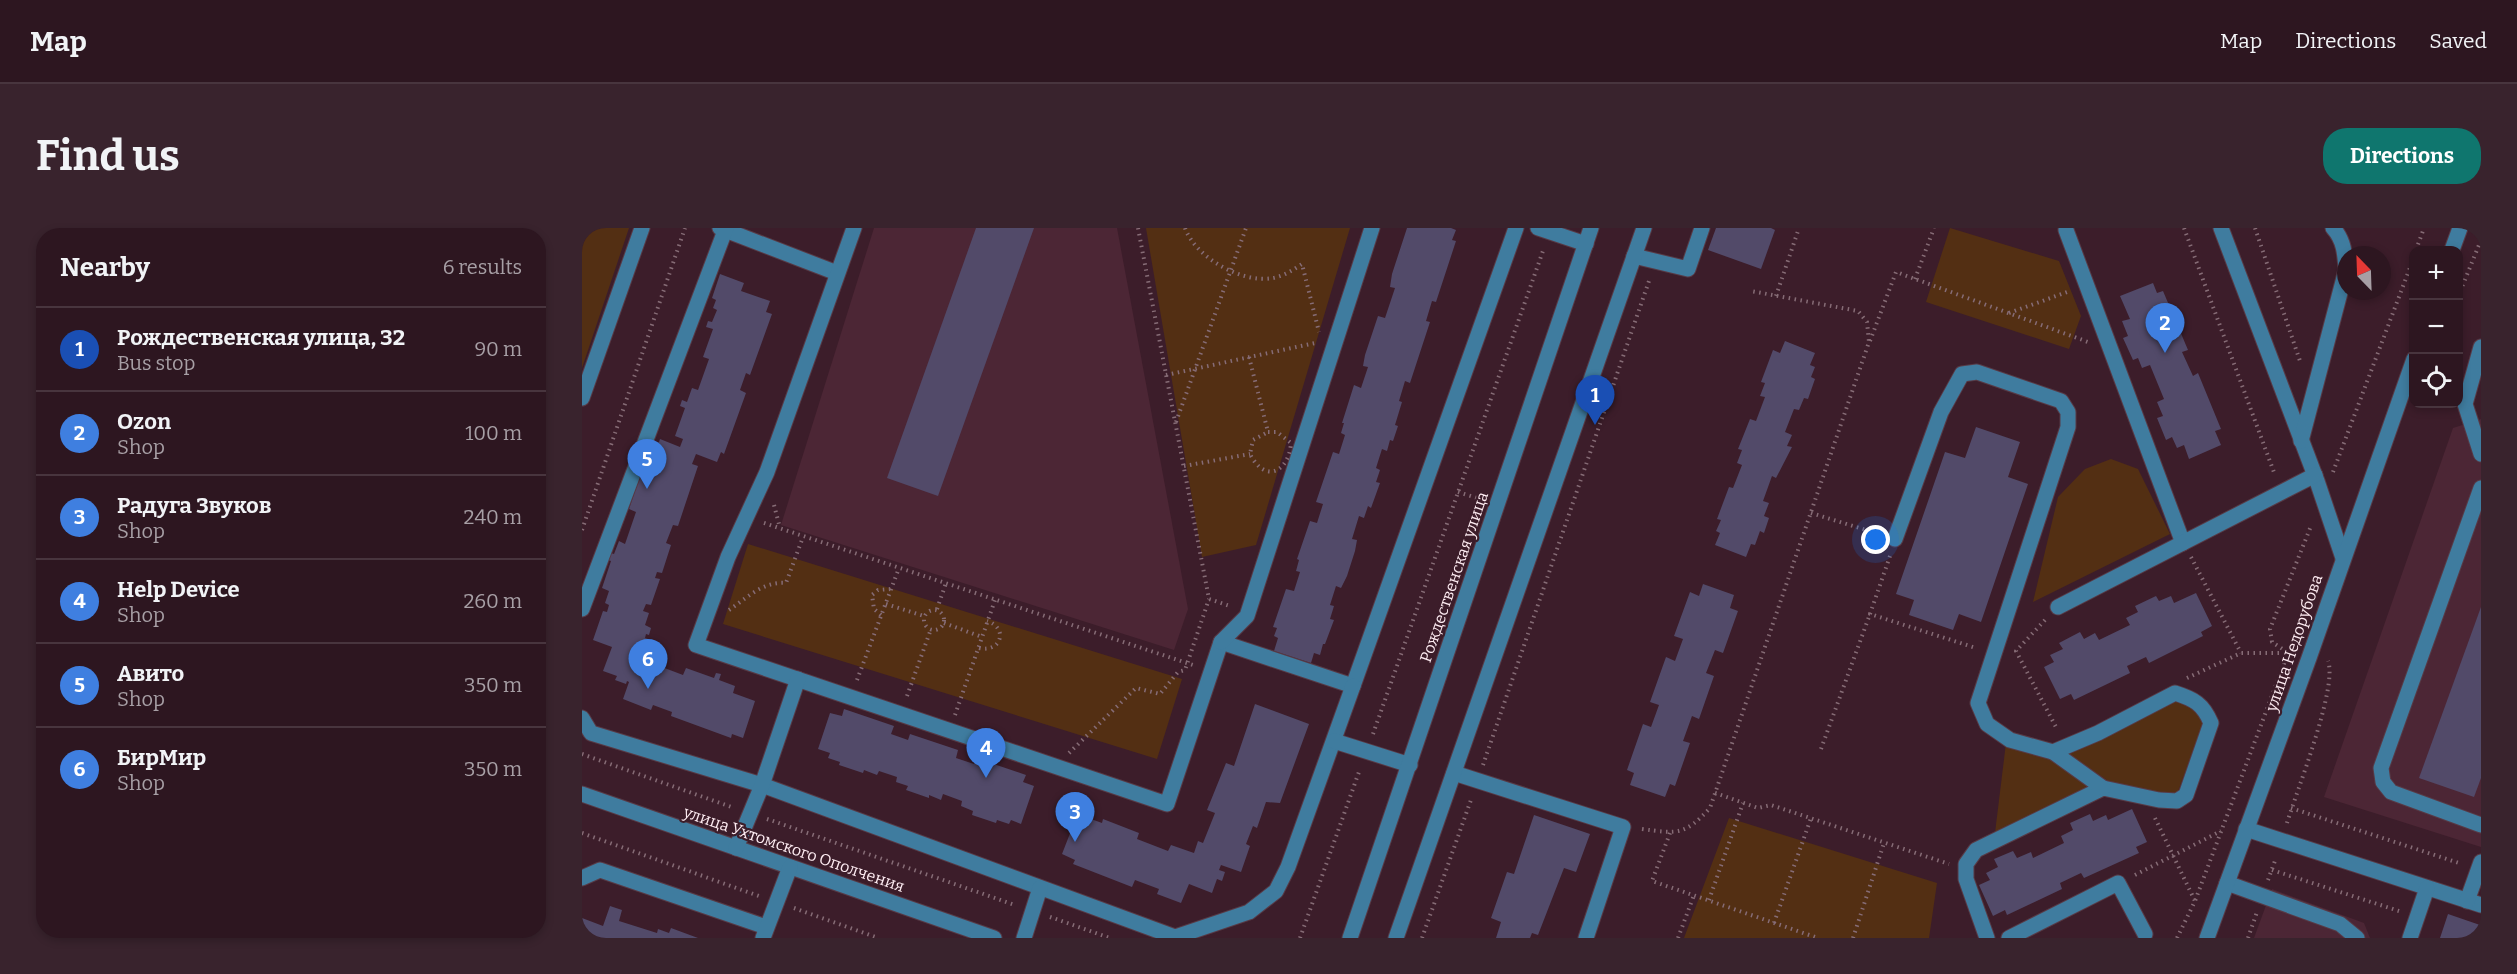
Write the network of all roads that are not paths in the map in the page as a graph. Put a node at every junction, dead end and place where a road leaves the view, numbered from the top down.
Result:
1 (642, 228) edge
2 (854, 228) edge
3 (1372, 228) edge
4 (1516, 228) edge
5 (1591, 228) edge
6 (1644, 228) edge
7 (1702, 228) edge
8 (2221, 228) edge
9 (2332, 228) edge
10 (2460, 228) edge
11 (724, 229) edge
12 (2066, 229) edge
13 (1544, 230) edge
14 (1586, 244) junction
15 (2453, 246) edge
16 (1634, 256) junction
17 (837, 273) junction
18 (2481, 347) edge
19 (2409, 376) edge
20 (2469, 392) edge
21 (582, 398) edge
22 (2301, 441) junction
23 (2481, 454) edge
24 (2315, 475) junction
25 (2481, 488) edge
26 (1895, 539) road end
27 (2185, 547) junction
28 (2343, 558) junction
29 (2058, 607) dead end
30 (582, 609) edge
31 (1221, 642) junction
32 (798, 679) junction
33 (1353, 686) junction
34 (582, 718) edge
35 (1334, 741) junction
36 (2053, 752) junction
37 (1410, 765) junction
38 (1454, 773) junction
39 (762, 786) junction
40 (2103, 788) junction
41 (582, 794) edge
42 (2481, 825) edge
43 (2246, 829) junction
44 (736, 848) junction
45 (2480, 866) edge
46 (790, 867) junction
47 (582, 878) edge
48 (2227, 883) junction
49 (1040, 888) junction
50 (2427, 888) junction
51 (2474, 903) edge
52 (765, 933) edge
53 (2145, 934) dead end
54 (994, 938) edge
55 (1024, 938) edge
56 (1350, 938) edge
57 (1396, 938) edge
58 (1586, 938) edge
59 (1987, 938) edge
60 (2009, 938) edge
61 (2207, 938) edge
62 (2357, 938) edge
63 (2410, 938) edge

1 - 21 street
2 - 17 street
3 - 31 street
4 - 33 street
5 - 14 street, Рождественская улица
6 - 16 street
7 - 16 street
8 - 22 street
9 - 22 street
10 - 15 street
11 - 17 street
11 - 30 street
12 - 27 street
13 - 14 street
14 - 37 street, Рождественская улица
16 - 38 street
17 - 32 street
18 - 20 street
19 - 28 street, улица Недорубова
20 - 23 street
22 - 24 street
24 - 27 street
24 - 28 street
25 - 42 street
26 - 36 street
27 - 29 street
28 - 43 street, улица Недорубова
31 - 32 street
31 - 33 street
32 - 39 street
33 - 35 street
34 - 39 street
35 - 37 street
35 - 49 street
36 - 40 street
36 - 40 street
37 - 56 street, Рождественская улица
38 - 57 street
38 - 58 street
39 - 44 street
39 - 49 street
40 - 59 street
41 - 44 street, улица Ухтомского Ополчения
43 - 48 street, улица Недорубова
43 - 50 street
44 - 46 street, улица Ухтомского Ополчения
45 - 51 street
46 - 52 street
46 - 54 street, улица Ухтомского Ополчения
47 - 52 street
48 - 61 street, улица Недорубова
48 - 62 street
49 - 55 street
50 - 51 street
50 - 63 street
53 - 60 street

